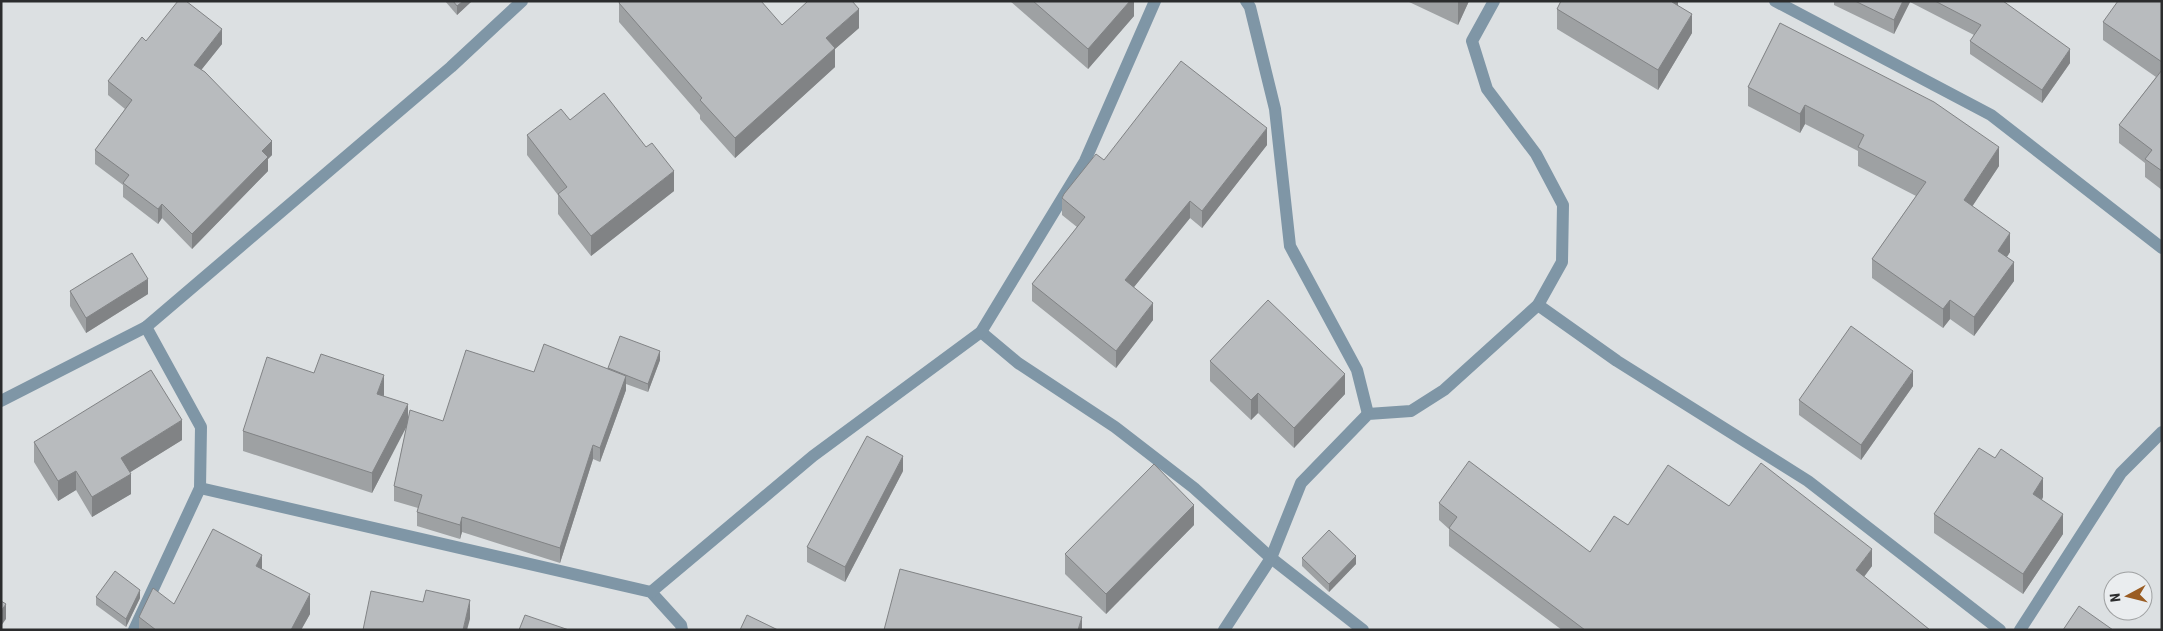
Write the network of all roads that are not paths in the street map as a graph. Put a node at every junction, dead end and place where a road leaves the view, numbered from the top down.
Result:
1 (522, 1) edge
2 (1155, 1) edge
3 (1246, 1) edge
4 (1494, 1) edge
5 (1775, 1) edge
6 (2162, 248) edge
7 (1538, 305) junction
8 (146, 327) junction
9 (981, 332) junction
10 (1, 401) edge
11 (1368, 414) junction
12 (2162, 432) edge
13 (200, 488) junction
14 (1271, 558) junction
15 (651, 592) junction
16 (134, 630) edge
17 (682, 630) edge
18 (1224, 630) edge
19 (1363, 630) edge
20 (2000, 630) edge
21 (2020, 630) edge

1 - 8 street
2 - 9 street
3 - 11 street
4 - 7 street
5 - 6 street
7 - 11 street
7 - 20 street
8 - 10 street
8 - 13 street
9 - 14 street
9 - 15 street
11 - 14 street
12 - 21 street
13 - 15 street
13 - 16 street
14 - 18 street
14 - 19 street
15 - 17 street

